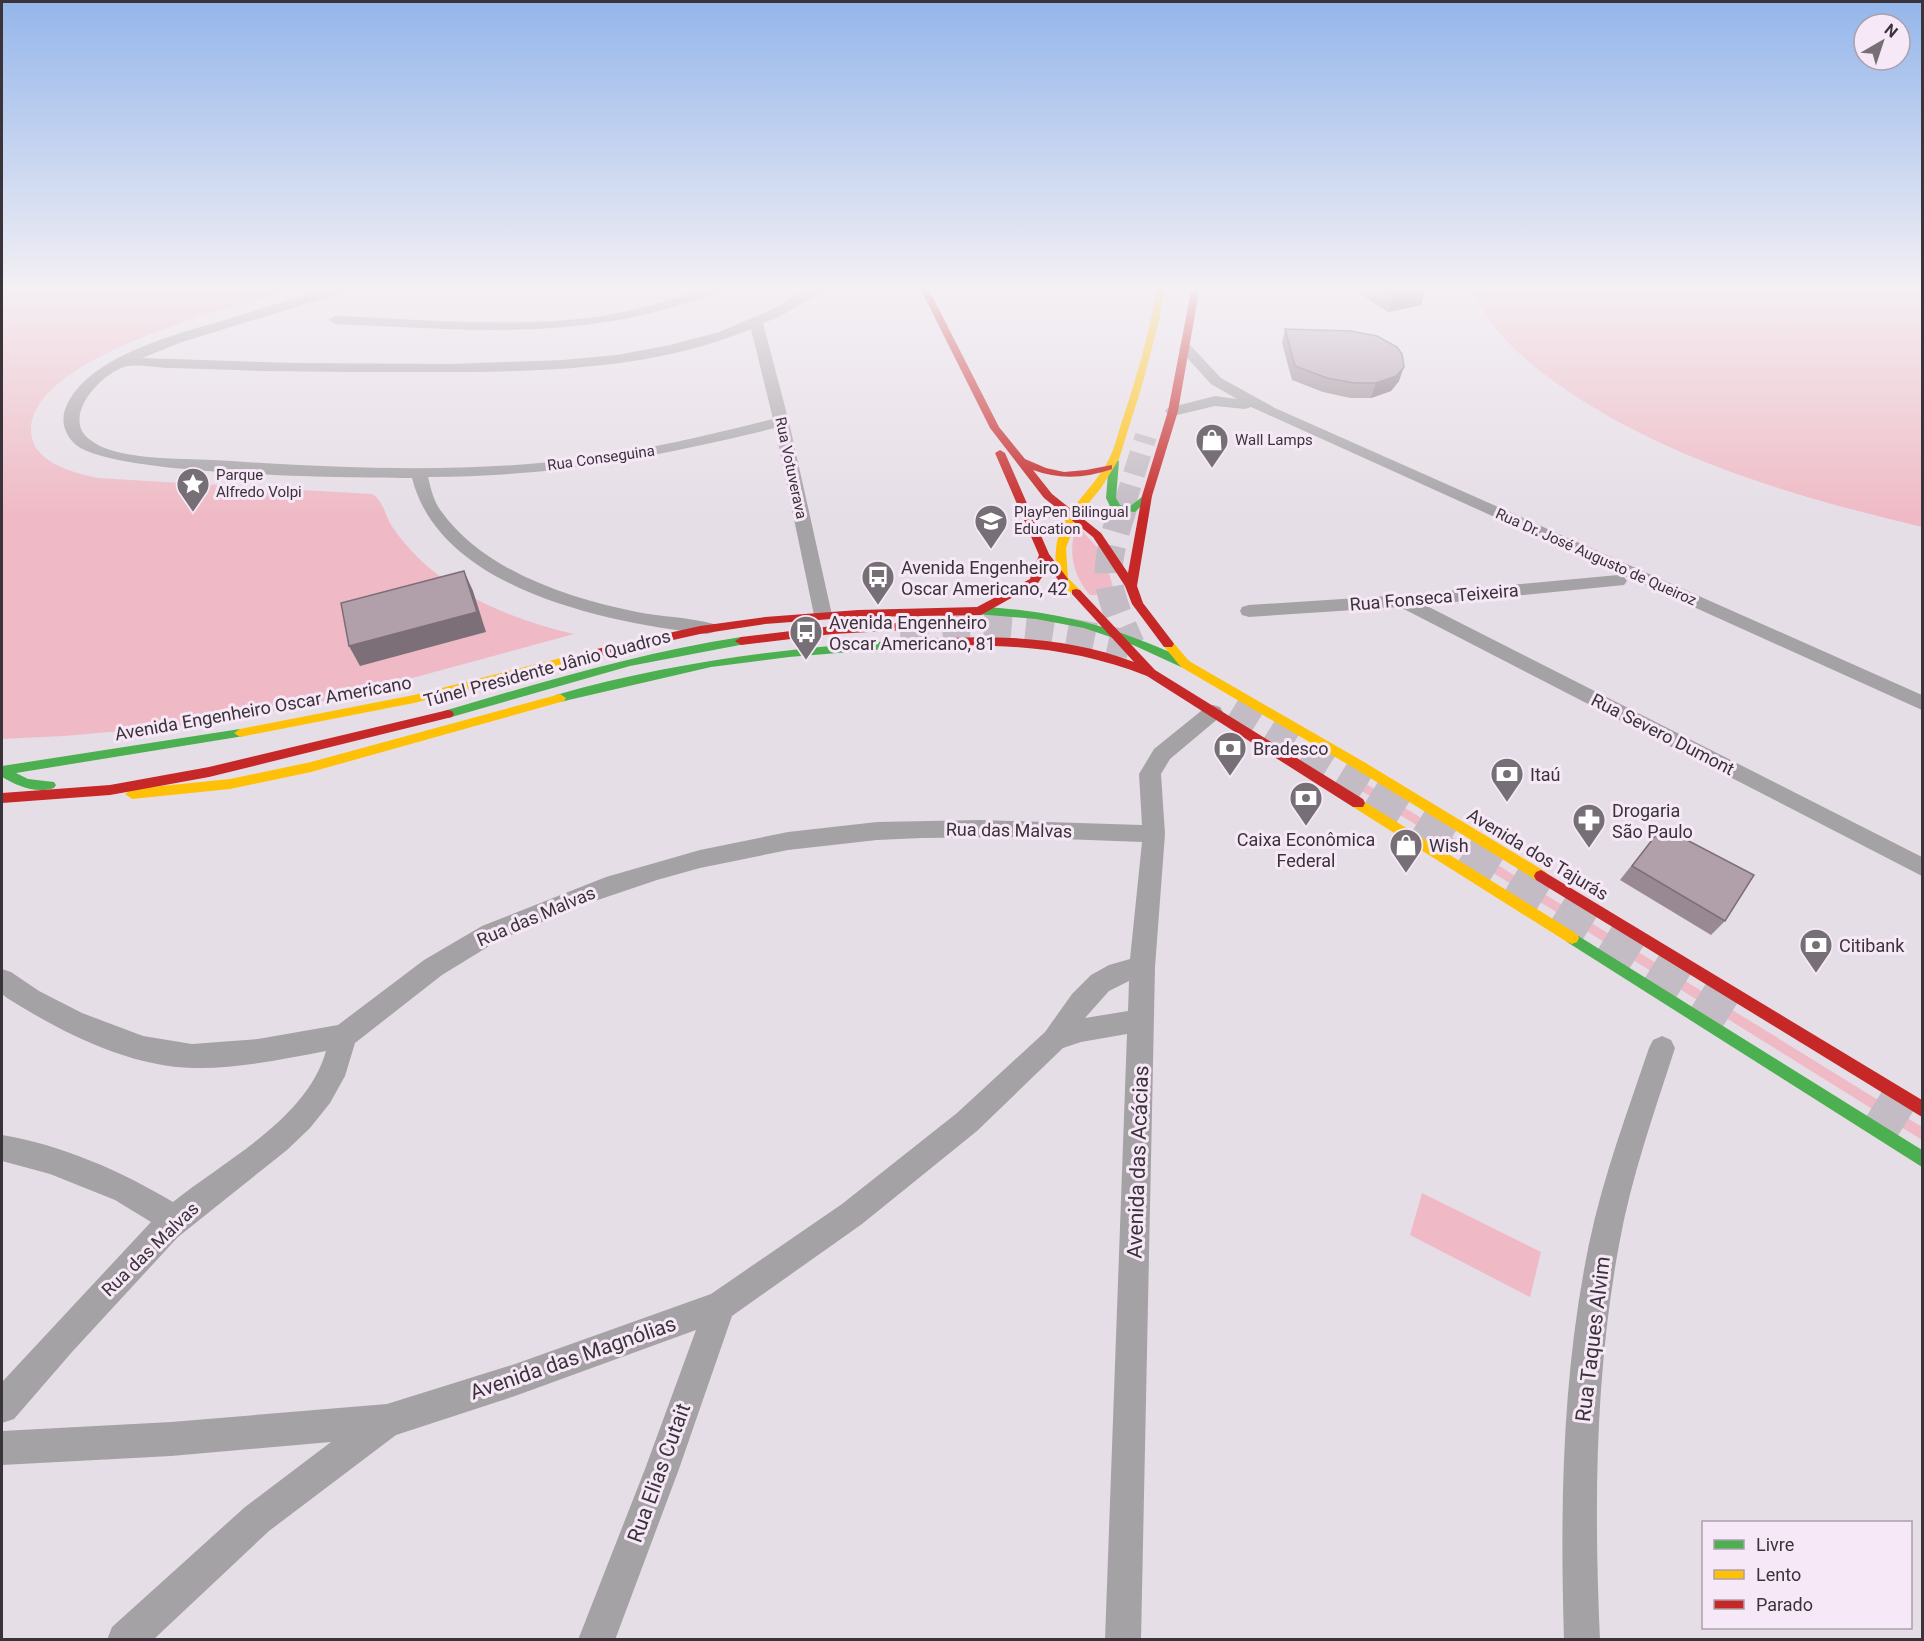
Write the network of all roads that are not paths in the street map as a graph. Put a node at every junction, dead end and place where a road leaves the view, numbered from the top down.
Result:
1 (122, 363) edge
2 (146, 363) edge
3 (578, 363) edge
4 (766, 363) edge
5 (961, 363) edge
6 (1144, 363) edge
7 (1183, 363) edge
8 (1199, 363) edge
9 (1173, 411) junction
10 (1269, 411) junction
11 (781, 422) junction
12 (994, 428) junction
13 (1020, 461) junction
14 (1112, 463) junction
15 (419, 474) junction
16 (1147, 496) junction
17 (1073, 515) junction
18 (1044, 555) junction
19 (1063, 579) junction
20 (1618, 581) dead end
21 (1131, 586) junction
22 (1403, 601) junction
23 (981, 610) junction
24 (1249, 611) dead end
25 (1039, 614) junction
26 (823, 615) junction
27 (628, 616) junction
28 (900, 627) tunnel mouth
29 (711, 628) junction
30 (1109, 629) junction
31 (1132, 637) joint
32 (633, 644) junction
33 (1037, 644) junction
34 (1185, 664) junction
35 (1151, 673) junction
36 (1923, 703) edge
37 (1213, 712) junction
38 (2, 772) edge
39 (209, 772) junction
40 (2, 798) edge
41 (1154, 834) junction
42 (1923, 867) edge
43 (1142, 967) junction
44 (2, 980) edge
45 (1142, 1020) junction
46 (344, 1036) junction
47 (1054, 1040) junction
48 (1662, 1048) dead end
49 (1923, 1109) edge
50 (2, 1148) edge
51 (1923, 1159) edge
52 (175, 1220) junction
53 (720, 1306) junction
54 (2, 1407) edge
55 (387, 1421) junction
56 (2, 1448) edge
57 (124, 1640) edge
58 (596, 1640) edge
59 (1124, 1640) edge
60 (1582, 1640) edge

1 - 15 street, Rua Conseguina
2 - 3 street
4 - 11 street, Rua Votuverava
5 - 12 main road
6 - 14 main road
7 - 9 main road
8 - 10 street
9 - 10 street
9 - 16 main road
10 - 36 street, Rua Dr. José Augusto de Queiroz
11 - 15 street, Rua Conseguina
11 - 26 street, Rua Votuverava
12 - 13 main road
12 - 18 main road
13 - 14 main road
13 - 17 main road
14 - 16 main road
14 - 17 main road
15 - 27 street
16 - 21 main road
17 - 19 main road
17 - 21 main road
18 - 19 main road
18 - 23 main road
19 - 30 main road
20 - 22 street, Rua Fonseca Teixeira
21 - 34 main road
22 - 24 street, Rua Fonseca Teixeira
22 - 42 street, Rua Severo Dumont
23 - 25 main road, Avenida Engenheiro Oscar Americano
23 - 26 main road, Avenida Engenheiro Oscar Americano
25 - 30 main road, Avenida Engenheiro Oscar Americano
25 - 33 main road
26 - 29 main road, Avenida Engenheiro Oscar Americano
27 - 29 street
27 - 32 street
28 - 39 main road, Túnel Presidente Jânio Quadros
29 - 32 main road, Avenida Engenheiro Oscar Americano
30 - 31 main road, Avenida Engenheiro Oscar Americano
30 - 35 main road
31 - 34 main road, Avenida dos Tajurás
32 - 38 main road, Avenida Engenheiro Oscar Americano
33 - 35 main road
33 - 40 main road
34 - 49 main road, Avenida dos Tajurás
35 - 37 main road
37 - 41 street, Avenida das Acácias
37 - 51 main road
38 - 39 main road, Túnel Presidente Jânio Quadros
39 - 40 main road, Túnel Presidente Jânio Quadros
41 - 43 street, Avenida das Acácias
41 - 46 street, Rua das Malvas
43 - 45 street, Avenida das Acácias
43 - 47 street, Avenida das Magnólias
44 - 46 street
45 - 47 street, Avenida das Magnólias
45 - 59 street, Avenida das Acácias
46 - 52 street, Rua das Malvas
47 - 53 street, Avenida das Magnólias
48 - 60 street, Rua Taques Alvim
50 - 52 street
52 - 54 street, Rua das Malvas
53 - 55 street, Avenida das Magnólias
53 - 58 street, Rua Elias Cutait
55 - 56 street, Avenida das Magnólias
55 - 57 street

